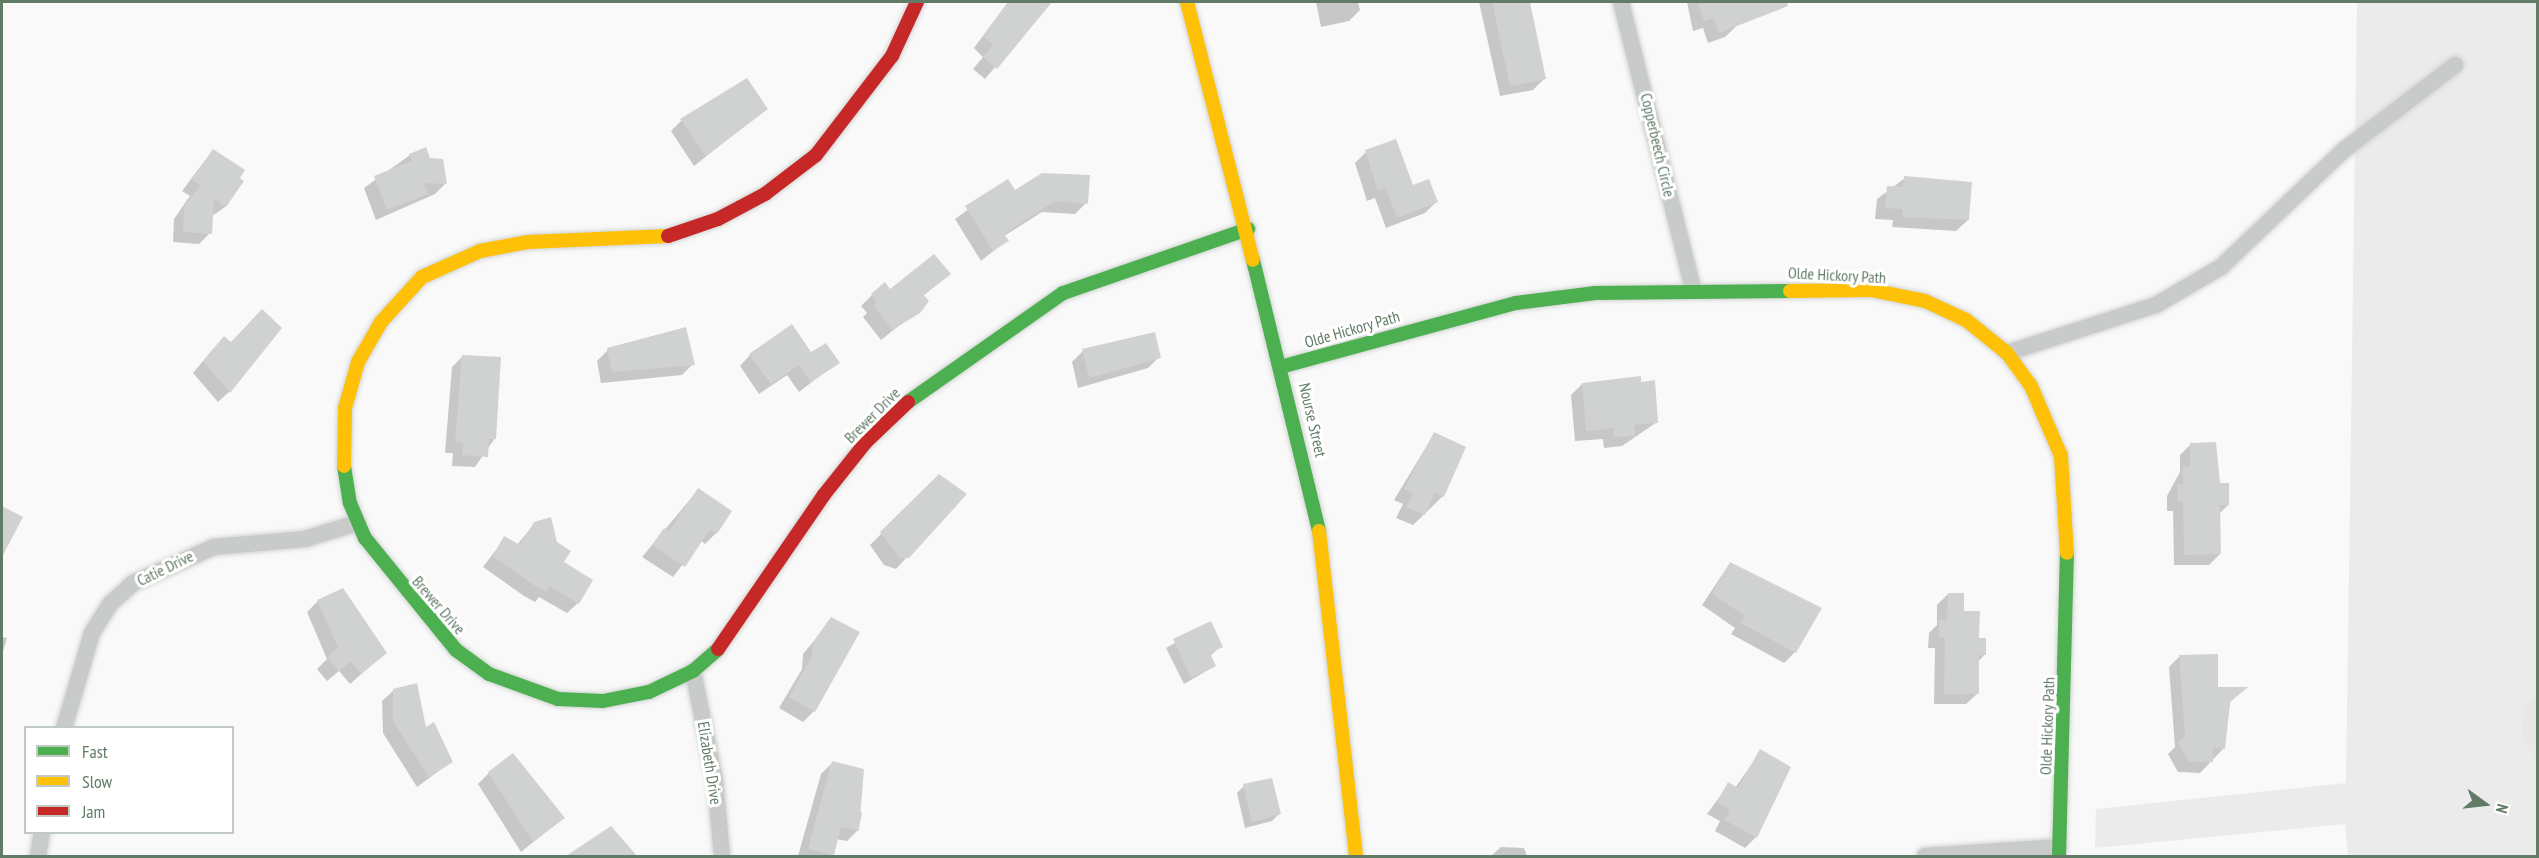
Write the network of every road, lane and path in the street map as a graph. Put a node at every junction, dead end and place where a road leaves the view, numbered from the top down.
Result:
1 (917, 2) edge
2 (1187, 2) edge
3 (1621, 2) edge
4 (2456, 65) dead end
5 (1248, 229) junction
6 (1693, 288) junction
7 (2007, 353) junction
8 (1284, 366) junction
9 (357, 523) junction
10 (693, 671) junction
11 (65, 726) edge
12 (42, 834) edge
13 (2059, 852) edge
14 (38, 856) edge
15 (722, 856) edge
16 (1356, 856) edge
17 (1925, 856) edge

1 - 9 street, Brewer Drive
2 - 5 street, Nourse Street
3 - 6 street, Copperbeech Circle
4 - 7 street
5 - 8 street, Nourse Street
5 - 10 street, Brewer Drive
6 - 7 street, Olde Hickory Path
6 - 8 street, Olde Hickory Path
7 - 13 street, Olde Hickory Path
8 - 16 street, Nourse Street
9 - 10 street, Brewer Drive
9 - 11 street, Catie Drive
10 - 15 street, Elizabeth Drive
12 - 14 street
13 - 17 street

